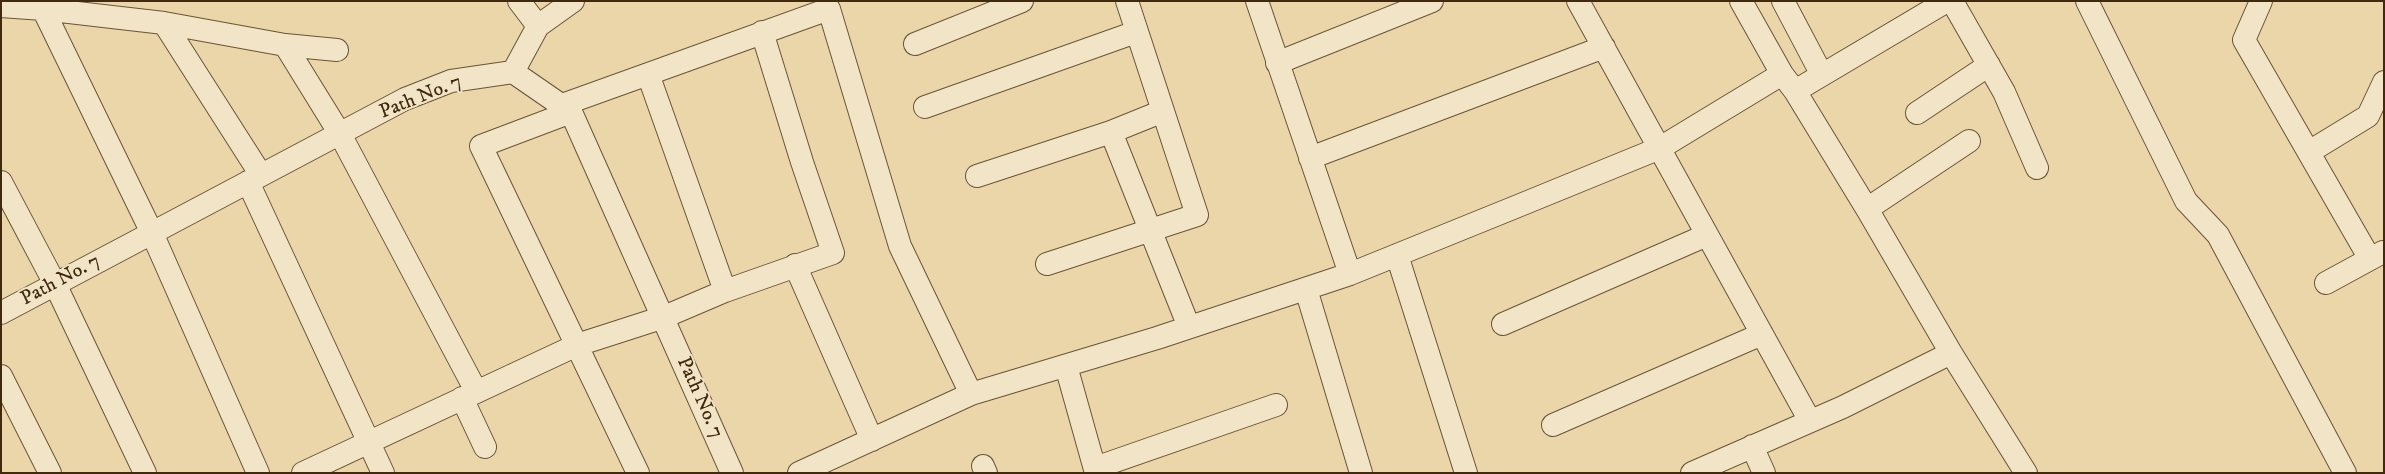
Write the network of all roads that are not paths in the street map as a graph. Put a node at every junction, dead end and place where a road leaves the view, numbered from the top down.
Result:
1 (519, 1) edge
2 (572, 1) edge
3 (1022, 1) edge
4 (1127, 1) edge
5 (1257, 1) edge
6 (1432, 1) edge
7 (1578, 1) edge
8 (1741, 1) edge
9 (1783, 1) edge
10 (1947, 1) edge
11 (1952, 1) edge
12 (2087, 1) edge
13 (2261, 1) edge
14 (1, 6) edge
15 (42, 10) junction
16 (164, 23) junction
17 (538, 26) junction
18 (762, 32) junction
19 (1136, 32) junction
20 (915, 44) dead end
21 (285, 45) junction
22 (1604, 47) junction
23 (337, 50) dead end
24 (1277, 63) junction
25 (1988, 65) junction
26 (513, 72) junction
27 (648, 74) junction
28 (1822, 75) junction
29 (1788, 82) junction
30 (2384, 82) edge
31 (925, 107) dead end
32 (567, 109) junction
33 (1163, 111) junction
34 (1917, 113) dead end
35 (1111, 132) junction
36 (340, 134) junction
37 (1969, 141) dead end
38 (1660, 148) junction
39 (2309, 152) junction
40 (1310, 158) junction
41 (2036, 168) dead end
42 (977, 176) dead end
43 (255, 179) junction
44 (1, 182) edge
45 (1867, 209) junction
46 (1149, 230) junction
47 (152, 233) junction
48 (1708, 235) junction
49 (1397, 255) junction
50 (2377, 255) edge
51 (795, 264) junction
52 (1047, 264) dead end
53 (1350, 274) junction
54 (2326, 283) dead end
55 (55, 284) junction
56 (1306, 288) junction
57 (725, 290) junction
58 (1, 313) edge
59 (664, 318) junction
60 (1504, 324) dead end
61 (1189, 327) junction
62 (1762, 334) junction
63 (577, 345) junction
64 (1951, 353) junction
65 (1066, 366) junction
66 (1, 376) edge
67 (971, 394) junction
68 (469, 395) junction
69 (1276, 405) dead end
70 (1810, 421) junction
71 (1553, 425) dead end
72 (872, 440) junction
73 (369, 441) junction
74 (486, 446) dead end
75 (1752, 446) junction
76 (1095, 470) edge
77 (50, 473) edge
78 (145, 473) edge
79 (258, 473) edge
80 (303, 473) edge
81 (383, 473) edge
82 (638, 473) edge
83 (732, 473) edge
84 (799, 473) edge
85 (1361, 473) edge
86 (1466, 473) edge
87 (1692, 473) edge
88 (1764, 473) edge
89 (2026, 473) edge
90 (2345, 473) edge

1 - 17 street
2 - 17 street
3 - 20 street
4 - 19 street
5 - 24 street
6 - 24 street
7 - 22 street
8 - 29 street
9 - 28 street
10 - 28 street
11 - 25 street
12 - 90 street
13 - 39 street
14 - 15 street
15 - 16 street
15 - 47 street
16 - 21 street
16 - 43 street
17 - 26 street
18 - 27 street
18 - 51 street
18 - 67 street
19 - 31 street
19 - 33 street
21 - 23 street
21 - 36 street
22 - 38 street
22 - 40 street
24 - 40 street
25 - 34 street
25 - 41 street
26 - 32 street
26 - 36 street, Path No. 7
27 - 32 street
27 - 57 street
28 - 29 street
29 - 38 street
29 - 45 street
30 - 39 street
32 - 59 street, Path No. 7
32 - 63 street
33 - 35 street
33 - 46 street
35 - 42 street
35 - 46 street
36 - 43 street, Path No. 7
36 - 68 street
37 - 45 street
38 - 48 street
38 - 49 street
39 - 50 street
40 - 53 street
43 - 47 street, Path No. 7
43 - 73 street
44 - 55 street
45 - 64 street
46 - 52 street
46 - 61 street
47 - 55 street, Path No. 7
47 - 79 street
48 - 60 street
48 - 62 street
49 - 53 street
49 - 86 street
50 - 54 street
51 - 57 street
51 - 72 street
53 - 56 street
55 - 58 street, Path No. 7
55 - 78 street
56 - 61 street
56 - 85 street
57 - 59 street
59 - 63 street
59 - 83 street, Path No. 7
61 - 65 street
62 - 70 street
62 - 71 street
63 - 68 street
63 - 82 street
64 - 70 street
64 - 89 street
65 - 67 street
65 - 76 street
66 - 77 street
67 - 72 street
68 - 73 street
68 - 74 street
69 - 76 street
70 - 75 street
72 - 84 street
73 - 80 street
73 - 81 street
75 - 87 street
75 - 88 street

